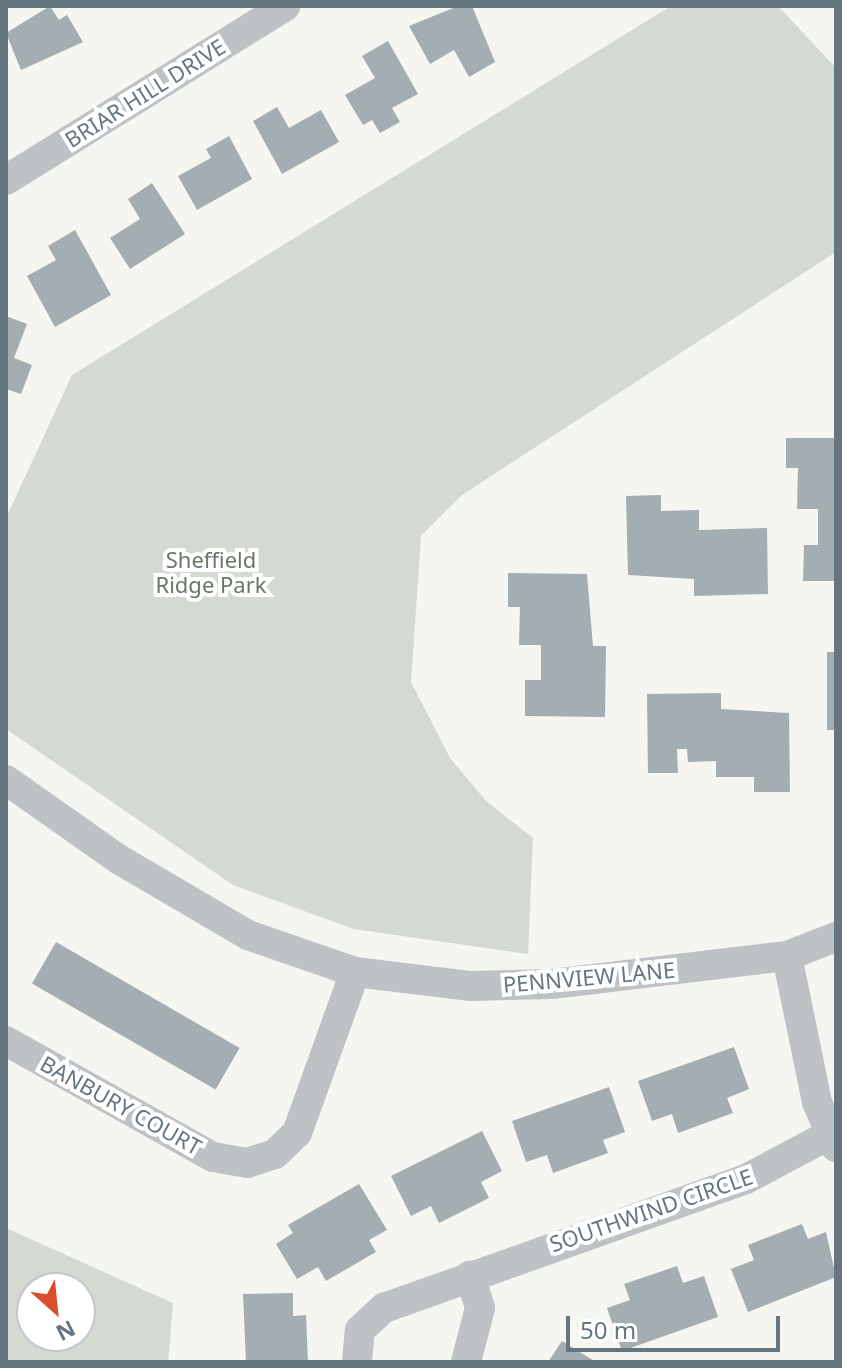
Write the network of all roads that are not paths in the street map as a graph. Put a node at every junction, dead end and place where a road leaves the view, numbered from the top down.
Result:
1 (285, 6) edge
2 (6, 180) edge
3 (6, 780) edge
4 (836, 937) edge
5 (787, 956) junction
6 (355, 972) junction
7 (6, 1041) edge
8 (826, 1097) edge
9 (832, 1142) edge
10 (470, 1275) junction
11 (357, 1362) edge
12 (466, 1362) edge

1 - 2 street, BRIAR HILL DRIVE
3 - 6 street, PENNVIEW LANE
4 - 5 street, PENNVIEW LANE
5 - 6 street, PENNVIEW LANE
5 - 8 street
6 - 7 street, BANBURY COURT
8 - 9 street
9 - 10 street, SOUTHWIND CIRCLE
10 - 11 street, SOUTHWIND CIRCLE
10 - 12 street

